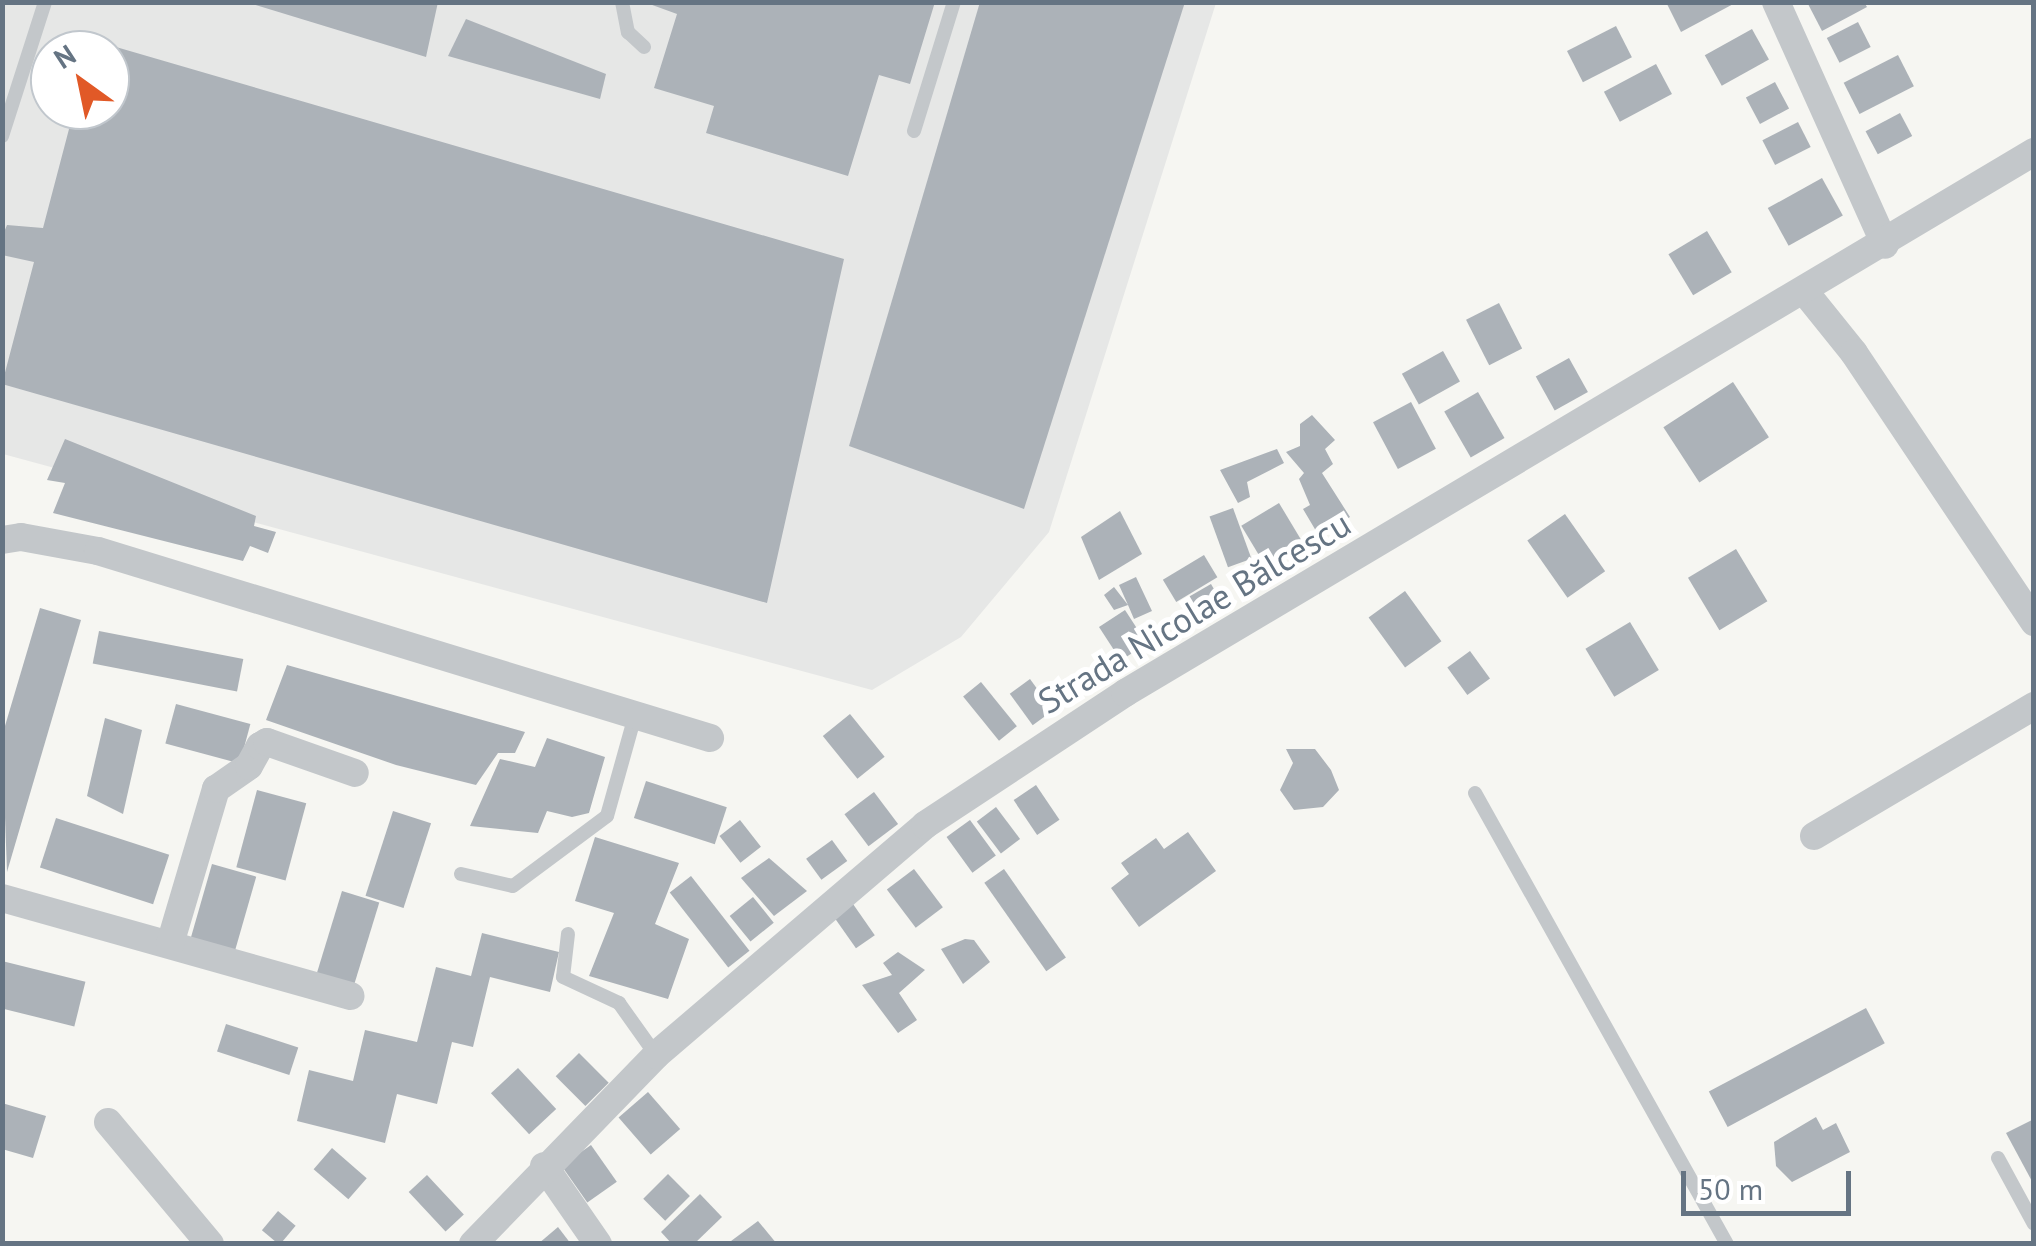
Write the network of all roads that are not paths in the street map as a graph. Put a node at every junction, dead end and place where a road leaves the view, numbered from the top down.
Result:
1 (45, 2) edge
2 (622, 2) edge
3 (954, 2) edge
4 (1776, 2) edge
5 (644, 47) dead end
6 (914, 131) dead end
7 (2, 136) edge
8 (2034, 152) edge
9 (1885, 245) junction
10 (1805, 292) junction
11 (2, 540) edge
12 (2034, 622) edge
13 (2034, 706) edge
14 (635, 716) junction
15 (710, 738) dead end
16 (355, 774) dead end
17 (1475, 793) dead end
18 (1814, 836) dead end
19 (461, 874) dead end
20 (2, 898) edge
21 (568, 934) dead end
22 (170, 944) junction
23 (350, 996) dead end
24 (656, 1055) junction
25 (108, 1122) dead end
26 (1998, 1158) dead end
27 (544, 1166) junction
28 (2034, 1224) edge
29 (210, 1244) edge
30 (474, 1244) edge
31 (598, 1244) edge
32 (1727, 1244) edge

1 - 7 lane
2 - 5 lane
3 - 6 lane
4 - 9 street
8 - 9 street, Strada Nicolae Bălcescu
9 - 10 street, Strada Nicolae Bălcescu
10 - 12 street
10 - 24 street, Strada Nicolae Bălcescu
11 - 14 street
13 - 18 street
14 - 15 street
14 - 19 lane
16 - 22 street
17 - 32 lane
20 - 22 street
21 - 24 lane
22 - 23 street
24 - 27 street, Strada Nicolae Bălcescu
25 - 29 street
26 - 28 lane
27 - 30 street, Strada Nicolae Bălcescu
27 - 31 street

